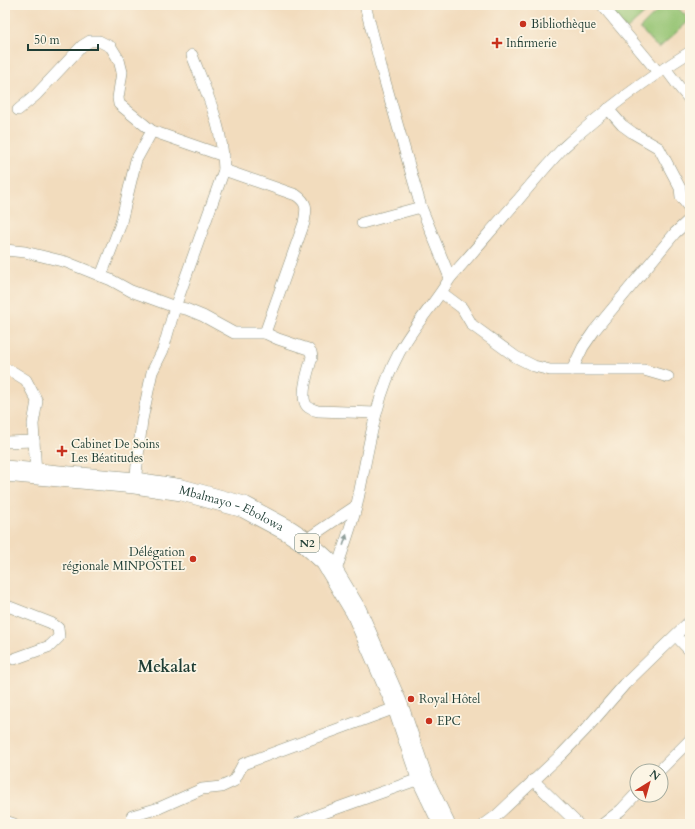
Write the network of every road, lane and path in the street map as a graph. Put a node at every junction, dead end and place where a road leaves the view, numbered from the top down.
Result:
1 (365, 5) edge
2 (602, 5) edge
3 (690, 52) edge
4 (192, 55) dead end
5 (661, 70) junction
6 (690, 100) edge
7 (608, 109) junction
8 (18, 110) dead end
9 (152, 131) junction
10 (224, 156) junction
11 (224, 170) junction
12 (421, 207) junction
13 (690, 209) edge
14 (690, 219) edge
15 (362, 223) dead end
16 (5, 250) edge
17 (101, 276) junction
18 (450, 278) junction
19 (442, 293) junction
20 (175, 307) junction
21 (265, 333) junction
22 (5, 369) edge
23 (572, 370) junction
24 (668, 377) dead end
25 (376, 413) junction
26 (34, 441) junction
27 (5, 442) edge
28 (5, 471) edge
29 (36, 474) junction
30 (135, 483) junction
31 (356, 506) junction
32 (304, 541) junction
33 (334, 574) junction
34 (5, 605) edge
35 (690, 621) edge
36 (676, 636) junction
37 (690, 651) edge
38 (14, 659) dead end
39 (398, 707) junction
40 (690, 740) edge
41 (667, 763) edge
42 (422, 778) junction
43 (533, 780) junction
44 (629, 802) edge
45 (132, 816) dead end
46 (5, 820) edge
47 (14, 824) edge
48 (298, 824) edge
49 (444, 824) edge
50 (485, 824) edge
51 (578, 824) edge
52 (603, 824) edge

1 - 12 street
2 - 5 street
3 - 5 street
4 - 10 street
5 - 6 street
5 - 7 street
7 - 13 street
7 - 18 street
8 - 9 street
9 - 10 street
9 - 17 street
10 - 11 street
11 - 20 street
11 - 21 street
12 - 15 street
12 - 18 street
14 - 23 street
16 - 17 street
17 - 20 street
18 - 19 street
19 - 23 street
19 - 25 street
20 - 21 street
20 - 30 street
21 - 25 street
22 - 26 street
23 - 24 street
25 - 31 street
26 - 27 street
26 - 29 street
28 - 29 highway, Mbalmayo - Ebolowa / N2
29 - 30 highway, Mbalmayo - Ebolowa / N2
30 - 32 highway, Mbalmayo - Ebolowa / N2
31 - 32 street
33 -> 31 street
32 - 33 highway, Mbalmayo - Ebolowa / N2
33 - 39 highway, Mbalmayo - Ebolowa / N2
34 - 38 street
35 - 36 street
36 - 37 street
36 - 43 street
39 - 42 highway, Mbalmayo - Ebolowa / N2
39 - 45 street
40 - 41 street
42 - 48 street
42 - 49 highway, Mbalmayo - Ebolowa / N2
43 - 50 street
43 - 51 street
44 - 52 street
46 - 47 street

